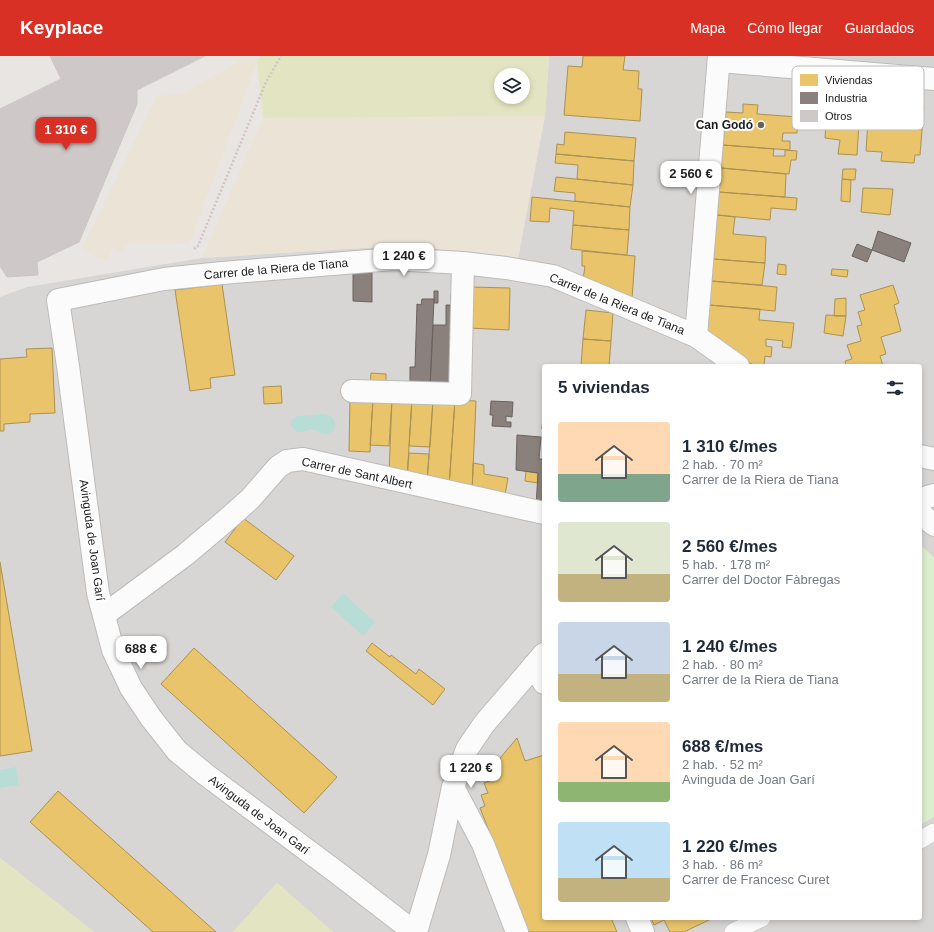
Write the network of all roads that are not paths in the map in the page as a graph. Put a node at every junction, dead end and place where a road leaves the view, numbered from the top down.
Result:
1 (719, 59) edge
2 (794, 66) edge
3 (924, 78) edge
4 (934, 79) edge
5 (464, 263) junction
6 (58, 300) joint
7 (696, 336) junction
8 (735, 364) edge
9 (352, 391) dead end
10 (922, 456) edge
11 (934, 459) edge
12 (934, 495) edge
13 (922, 498) edge
14 (542, 513) edge
15 (922, 515) edge
16 (934, 524) edge
17 (104, 614) junction
18 (541, 667) edge
19 (453, 787) junction
20 (934, 832) edge
21 (922, 839) edge
22 (638, 920) edge
23 (758, 920) edge
24 (415, 932) edge
25 (517, 932) edge
26 (643, 932) edge
27 (732, 932) edge

1 - 2 street
1 - 7 street
3 - 4 street
5 - 6 street, Carrer de la Riera de Tiana
5 - 7 street, Carrer de la Riera de Tiana
5 - 9 street
6 - 17 street, Avinguda de Joan Garí
7 - 8 street, Carrer de la Riera de Tiana
10 - 11 street
12 - 13 street
14 - 17 street, Carrer de Sant Albert
15 - 16 street
17 - 24 street, Avinguda de Joan Garí
18 - 19 street, Avinguda de Joan Garí
19 - 24 street, Avinguda de Joan Garí
19 - 25 street
20 - 21 lane
22 - 26 street
23 - 27 lane

